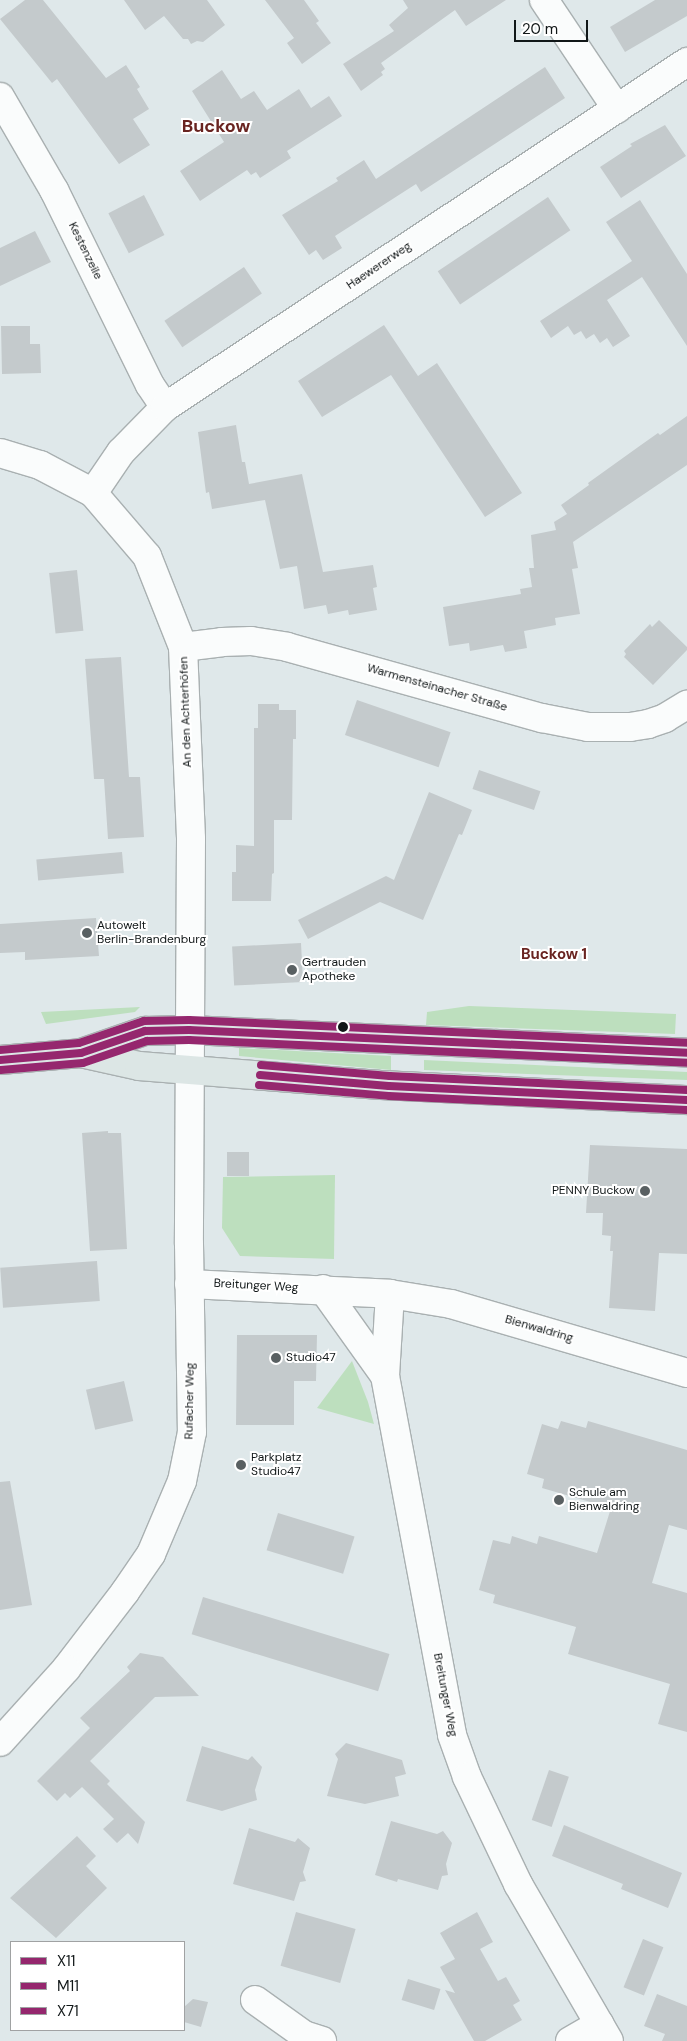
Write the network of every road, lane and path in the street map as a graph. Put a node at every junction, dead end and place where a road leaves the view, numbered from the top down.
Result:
1 (544, 0) edge
2 (687, 62) edge
3 (0, 97) edge
4 (616, 109) junction
5 (166, 407) junction
6 (0, 453) edge
7 (93, 493) junction
8 (183, 647) junction
9 (687, 704) edge
10 (189, 1030) junction
11 (81, 1053) junction
12 (687, 1053) edge
13 (0, 1060) edge
14 (189, 1070) junction
15 (687, 1100) edge
16 (189, 1284) junction
17 (323, 1289) junction
18 (390, 1294) junction
19 (687, 1373) edge
20 (384, 1376) junction
21 (0, 1742) edge
22 (255, 2000) dead end
23 (604, 2033) edge
24 (322, 2041) edge
25 (570, 2041) edge

1 - 4 street
2 - 4 street, Haewererweg
3 - 5 street, Kestenzeile
4 - 5 street, Haewererweg
5 - 7 street, Haewererweg
6 - 7 street, An den Achterhöfen
7 - 8 street, An den Achterhöfen
8 - 9 street, Warmensteinacher Straße
8 - 10 street, An den Achterhöfen
10 - 11 main road
10 - 12 main road
10 - 14 street, Rufacher Weg
11 - 13 main road
11 - 14 main road
14 - 15 main road
14 - 16 street, Rufacher Weg
16 - 17 street, Breitunger Weg
16 - 21 street, Rufacher Weg
17 - 18 street, Breitunger Weg
17 - 20 street, Breitunger Weg
18 - 19 street, Bienwaldring
18 - 20 street, Breitunger Weg
20 - 23 street, Breitunger Weg
22 - 24 street
23 - 25 street

